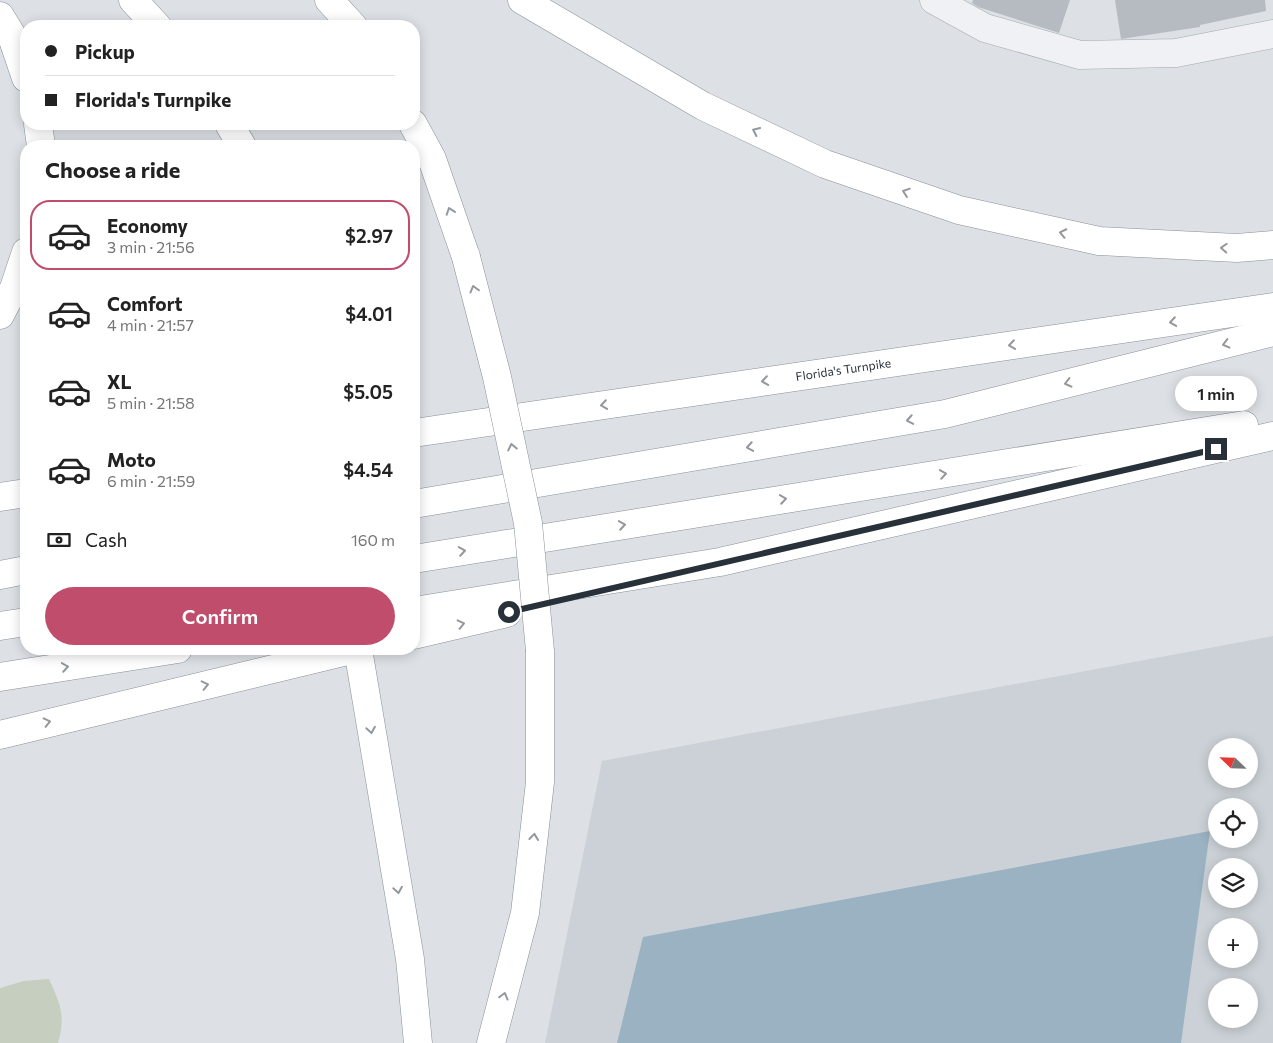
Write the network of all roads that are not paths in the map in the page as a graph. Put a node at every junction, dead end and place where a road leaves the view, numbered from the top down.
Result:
1 (133, 0) edge
2 (329, 0) edge
3 (522, 0) edge
4 (934, 0) edge
5 (0, 16) edge
6 (151, 20) edge
7 (347, 20) edge
8 (1273, 34) edge
9 (20, 60) edge
10 (416, 130) edge
11 (1273, 245) edge
12 (20, 270) edge
13 (1273, 307) edge
14 (0, 315) edge
15 (1273, 332) edge
16 (1273, 420) edge
17 (420, 431) edge
18 (1273, 436) edge
19 (20, 494) edge
20 (0, 498) edge
21 (420, 503) edge
22 (420, 558) edge
23 (720, 562) junction
24 (20, 571) edge
25 (0, 575) edge
26 (420, 610) edge
27 (20, 623) edge
28 (0, 626) edge
29 (420, 634) edge
30 (140, 655) edge
31 (332, 655) edge
32 (358, 655) edge
33 (0, 677) edge
34 (0, 735) edge
35 (418, 1043) edge
36 (491, 1043) edge

1 - 6 highway
2 - 7 highway
11 -> 3 highway
4 - 8 street
5 - 9 highway
36 -> 10 highway, bridge
12 - 14 highway
13 -> 17 highway, Florida's Turnpike
15 -> 21 highway
22 -> 16 highway
18 - 23 highway
19 - 20 highway
23 - 26 highway
29 -> 23 highway
24 - 25 highway
27 - 28 highway
33 -> 30 highway
34 -> 31 highway
32 -> 35 highway

